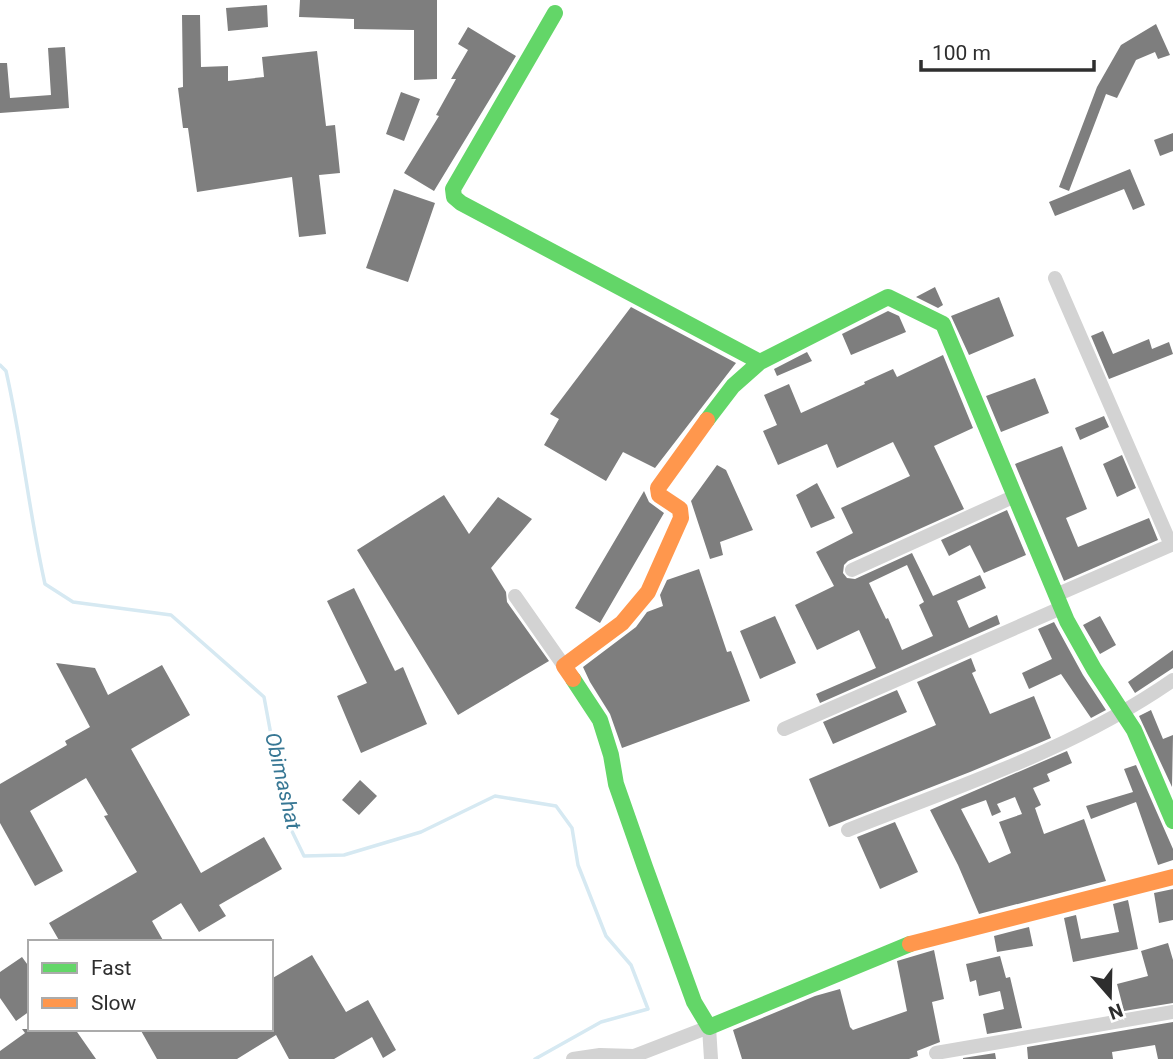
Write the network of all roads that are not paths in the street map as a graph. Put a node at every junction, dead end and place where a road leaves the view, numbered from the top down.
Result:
1 (555, 13) dead end
2 (1055, 278) dead end
3 (760, 362) junction
4 (1015, 496) junction
5 (852, 570) dead end
6 (515, 596) dead end
7 (1059, 601) junction
8 (564, 666) junction
9 (1173, 680) edge
10 (1123, 713) junction
11 (784, 729) dead end
12 (1173, 821) edge
13 (848, 830) dead end
14 (1173, 877) edge
15 (1173, 1012) edge
16 (709, 1027) junction
17 (936, 1053) dead end
18 (573, 1059) edge
19 (711, 1059) edge

1 - 3 street
2 - 7 street
3 - 4 street
3 - 8 street
4 - 5 street
4 - 7 street
6 - 8 street
7 - 10 street
7 - 11 street
8 - 16 street
9 - 10 street
10 - 12 street
10 - 13 street
14 - 16 street
15 - 17 street
16 - 18 street
16 - 19 street

